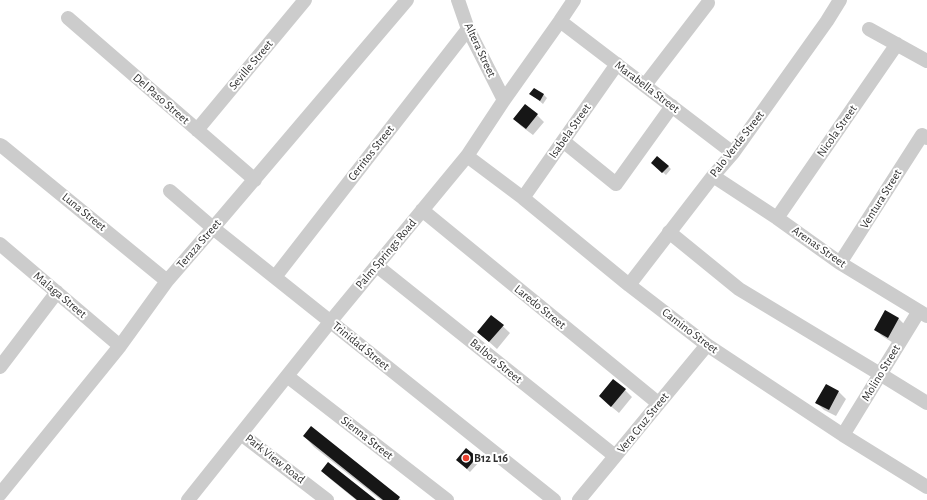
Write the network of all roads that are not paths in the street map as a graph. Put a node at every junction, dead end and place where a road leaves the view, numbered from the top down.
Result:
1 (305, 0) edge
2 (407, 0) edge
3 (458, 0) edge
4 (574, 0) edge
5 (840, 0) edge
6 (708, 3) dead end
7 (68, 18) dead end
8 (560, 21) junction
9 (468, 29) junction
10 (869, 29) dead end
11 (897, 44) junction
12 (927, 61) edge
13 (617, 64) junction
14 (645, 85) junction
15 (504, 100) junction
16 (672, 106) junction
17 (197, 130) junction
18 (924, 137) edge
19 (563, 141) junction
20 (0, 145) edge
21 (733, 153) junction
22 (468, 156) junction
23 (713, 176) junction
24 (255, 180) junction
25 (170, 191) dead end
26 (523, 198) junction
27 (422, 210) junction
28 (777, 218) junction
29 (213, 228) junction
30 (669, 232) junction
31 (0, 244) edge
32 (840, 263) junction
33 (377, 266) junction
34 (274, 277) junction
35 (167, 281) junction
36 (629, 285) junction
37 (57, 292) junction
38 (923, 313) edge
39 (330, 322) junction
40 (120, 346) junction
41 (707, 346) junction
42 (0, 367) edge
43 (880, 374) junction
44 (287, 376) junction
45 (658, 403) junction
46 (927, 403) edge
47 (241, 434) junction
48 (843, 435) junction
49 (615, 456) junction
50 (927, 487) edge
51 (0, 494) edge
52 (188, 500) edge
53 (327, 500) edge
54 (447, 500) edge
55 (554, 500) edge
56 (579, 500) edge

1 - 17 street, Seville Street
2 - 24 street, Teraza Street
3 - 9 street, Altera Street
4 - 8 street, Palm Springs Road
5 - 21 street, Palo Verde Street
6 - 14 street
7 - 17 street, Del Paso Street
8 - 13 street, Marabella Street
8 - 15 street, Palm Springs Road
9 - 15 street, Altera Street
9 - 34 street, Cerritos Street
10 - 11 street
11 - 12 street
11 - 28 street, Nicola Street
13 - 14 street, Marabella Street
13 - 19 street, Isabela Street
14 - 16 street, Marabella Street
15 - 22 street, Palm Springs Road
16 - 19 street
16 - 21 street, Marabella Street
17 - 24 street, Del Paso Street
18 - 32 street, Ventura Street
19 - 26 street, Isabela Street
20 - 35 street, Luna Street
21 - 23 street, Palo Verde Street
22 - 26 street, Camino Street
22 - 27 street, Palm Springs Road
23 - 28 street, Arenas Street
23 - 30 street, Palo Verde Street
24 - 29 street, Teraza Street
25 - 29 street, Trinidad Street
26 - 36 street, Camino Street
27 - 33 street, Palm Springs Road
27 - 45 street, Laredo Street
28 - 32 street, Arenas Street
29 - 34 street, Trinidad Street
29 - 35 street, Teraza Street
30 - 36 street, Palo Verde Street
30 - 43 street
31 - 37 street, Malaga Street
32 - 38 street, Arenas Street
33 - 39 street, Palm Springs Road
33 - 49 street, Balboa Street
34 - 39 street, Trinidad Street
35 - 40 street, Teraza Street
36 - 41 street, Camino Street
37 - 40 street, Malaga Street
37 - 42 street
38 - 43 street, Molino Street
39 - 44 street, Palm Springs Road
39 - 55 street, Trinidad Street
40 - 51 street, Teraza Street
41 - 45 street, Vera Cruz Street
41 - 48 street, Camino Street
43 - 46 street
43 - 48 street, Molino Street
44 - 47 street, Palm Springs Road
44 - 54 street, Sienna Street
45 - 49 street, Vera Cruz Street
47 - 52 street, Palm Springs Road
47 - 53 street, Park View Road
48 - 50 street, Camino Street
49 - 56 street, Vera Cruz Street

